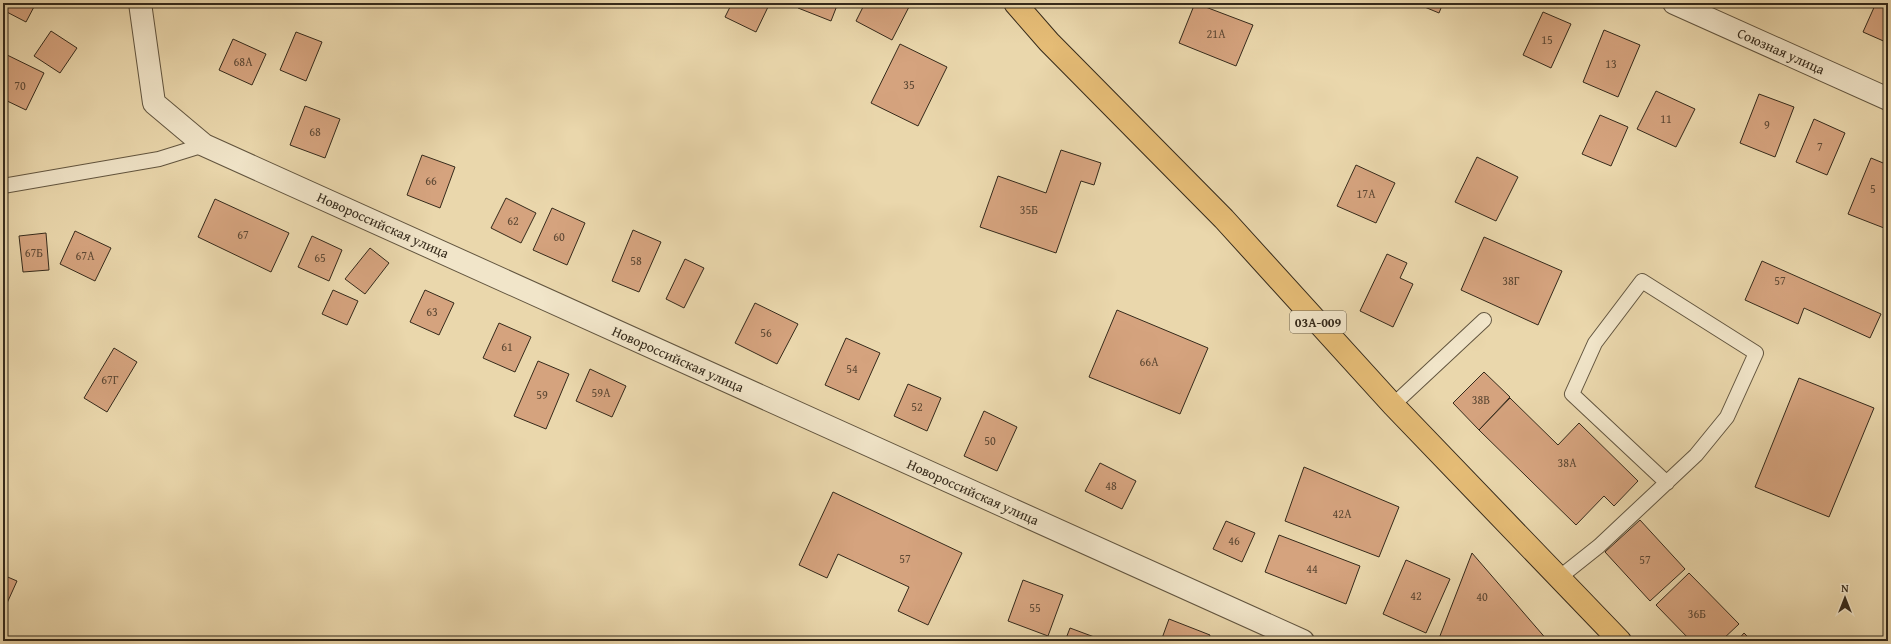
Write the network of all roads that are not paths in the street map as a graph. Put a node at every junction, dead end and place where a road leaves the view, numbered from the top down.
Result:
1 (140, 3) edge
2 (1015, 3) edge
3 (1674, 3) edge
4 (1888, 99) edge
5 (204, 145) junction
6 (3, 186) edge
7 (1484, 320) dead end
8 (1393, 405) junction
9 (1667, 483) junction
10 (1560, 577) junction
11 (1303, 641) edge
12 (1620, 641) edge

1 - 5 street, Новороссийская улица
2 - 8 main road, 03А-009
3 - 4 street, Союзная улица
5 - 6 lane
5 - 11 street, Новороссийская улица
7 - 8 lane
8 - 10 main road, 03А-009
9 - 9 lane
9 - 10 lane
10 - 12 main road, 03А-009

